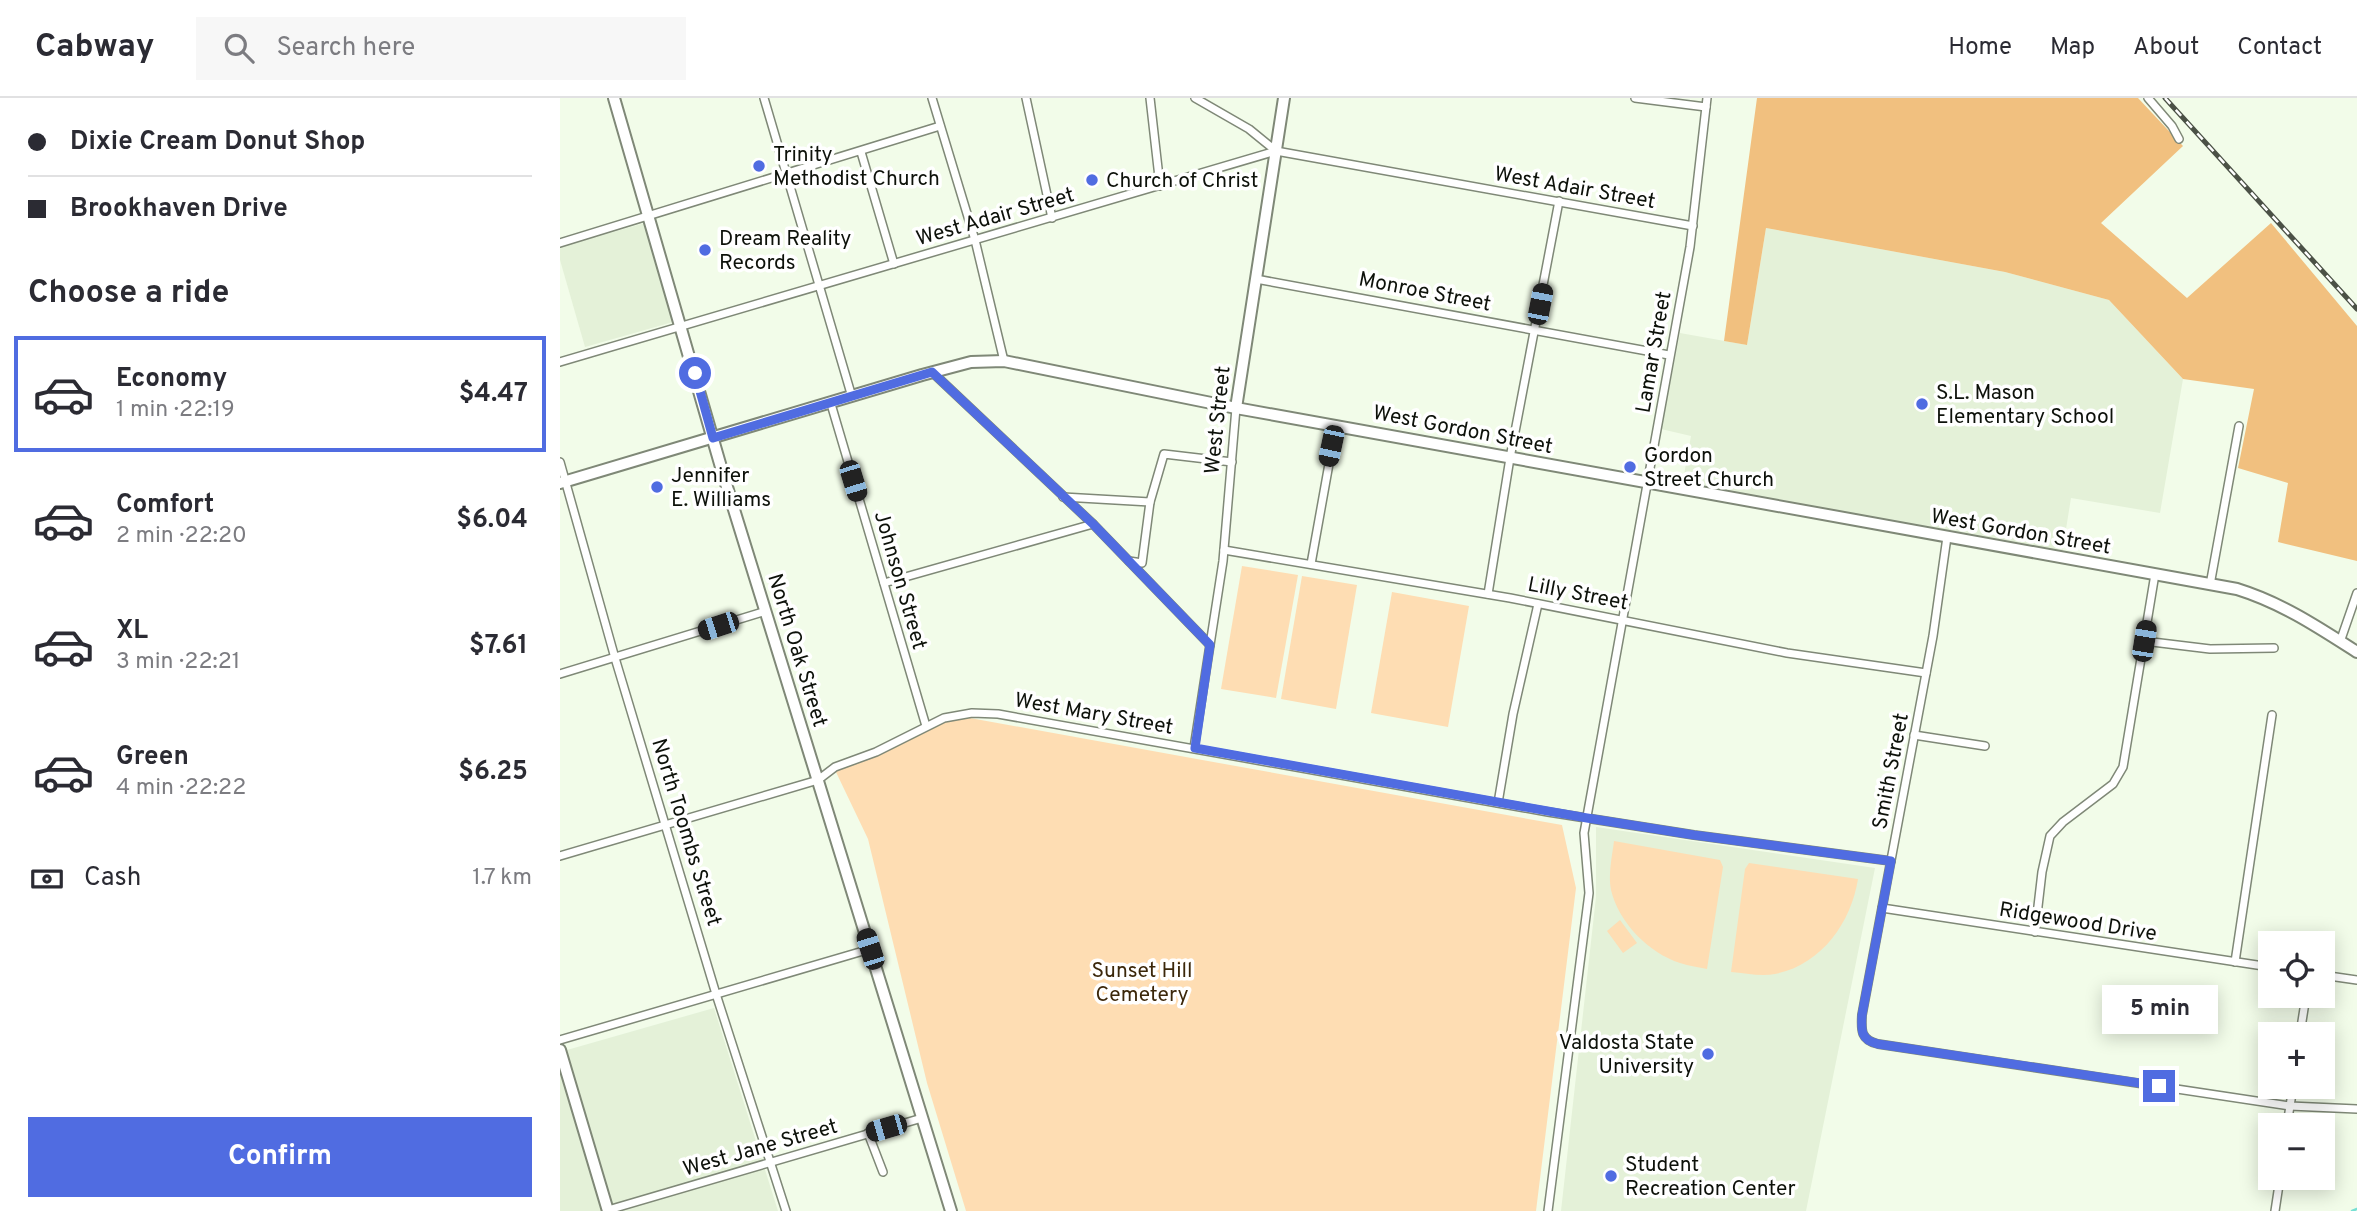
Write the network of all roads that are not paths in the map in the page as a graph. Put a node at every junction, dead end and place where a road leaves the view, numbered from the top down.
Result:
1 (614, 98) edge
2 (764, 98) edge
3 (932, 98) edge
4 (1026, 98) edge
5 (1150, 98) edge
6 (1195, 98) edge
7 (1284, 98) edge
8 (1635, 98) edge
9 (1707, 98) edge
10 (2148, 98) edge
11 (1706, 107) junction
12 (940, 126) junction
13 (2179, 139) dead end
14 (1276, 151) junction
15 (861, 152) junction
16 (788, 174) junction
17 (1160, 186) junction
18 (1559, 201) junction
19 (649, 216) junction
20 (1052, 218) junction
21 (1693, 226) junction
22 (975, 240) junction
23 (560, 243) edge
24 (894, 264) junction
25 (1256, 279) junction
26 (820, 286) junction
27 (681, 326) junction
28 (1534, 329) junction
29 (1670, 355) junction
30 (1004, 360) junction
31 (560, 362) edge
32 (932, 372) junction
33 (852, 397) junction
34 (831, 404) junction
35 (1236, 408) junction
36 (1336, 425) junction
37 (2239, 426) dead end
38 (713, 438) junction
39 (1510, 458) junction
40 (560, 462) edge
41 (1232, 462) junction
42 (563, 482) edge
43 (1647, 483) junction
44 (1063, 497) junction
45 (1150, 502) junction
46 (1093, 524) junction
47 (1947, 537) junction
48 (1224, 550) junction
49 (1129, 561) junction
50 (1311, 564) junction
51 (2155, 575) junction
52 (884, 583) junction
53 (2210, 584) junction
54 (2357, 593) edge
55 (1488, 594) junction
56 (1538, 604) junction
57 (766, 611) junction
58 (1622, 620) junction
59 (2144, 641) junction
60 (2340, 642) junction
61 (1210, 645) junction
62 (2274, 648) dead end
63 (2357, 652) edge
64 (615, 658) junction
65 (1926, 673) junction
66 (560, 674) edge
67 (2273, 715) dead end
68 (926, 726) junction
69 (1914, 735) junction
70 (1985, 746) dead end
71 (1195, 748) junction
72 (818, 780) junction
73 (1498, 803) junction
74 (1587, 818) junction
75 (666, 824) junction
76 (560, 856) edge
77 (1891, 861) junction
78 (1882, 908) junction
79 (2035, 932) junction
80 (870, 949) junction
81 (2235, 962) junction
82 (2258, 965) edge
83 (2335, 977) edge
84 (2357, 980) edge
85 (716, 994) junction
86 (560, 1040) edge
87 (560, 1050) edge
88 (2291, 1099) edge
89 (2290, 1106) junction
90 (2357, 1109) edge
91 (2289, 1113) edge
92 (922, 1118) junction
93 (868, 1133) junction
94 (770, 1161) junction
95 (883, 1172) dead end
96 (2278, 1190) edge
97 (608, 1210) edge
98 (786, 1211) edge
99 (951, 1211) edge
100 (1548, 1211) edge
101 (2275, 1211) edge

1 - 19 street, North Oak Street
2 - 16 street
3 - 12 street
4 - 20 street
5 - 17 street
6 - 14 street
7 - 14 street, West Street
8 - 11 street
9 - 11 street, Lamar Street
10 - 13 street
11 - 21 street, Lamar Street
12 - 15 street
12 - 22 street
14 - 17 street, West Adair Street
14 - 18 street, West Adair Street
14 - 25 street, West Street
15 - 16 street
15 - 24 street
16 - 19 street
16 - 26 street
17 - 20 street, West Adair Street
18 - 21 street, West Adair Street
18 - 28 street
19 - 23 street
19 - 27 street, North Oak Street
20 - 22 street, West Adair Street
21 - 29 street, Lamar Street
22 - 24 street, West Adair Street
22 - 30 street
24 - 26 street, West Adair Street
25 - 28 street, Monroe Street
25 - 35 street, West Street
26 - 27 street, West Adair Street
26 - 33 street
27 - 31 street, West Adair Street
27 - 38 street, North Oak Street
28 - 29 street, Monroe Street
28 - 39 street
29 - 43 street, Lamar Street
30 - 32 street, West Gordon Street
30 - 35 street, West Gordon Street
32 - 33 street, West Gordon Street
32 - 44 street
33 - 34 street, West Gordon Street
34 - 38 street, West Gordon Street
34 - 52 street, Johnson Street
35 - 36 street, West Gordon Street
35 - 41 street, West Street
36 - 39 street, West Gordon Street
36 - 50 street
37 - 53 street
38 - 42 street, West Gordon Street
38 - 57 street, North Oak Street
39 - 43 street, West Gordon Street
39 - 55 street
40 - 42 street, North Toombs Street
41 - 45 street
41 - 48 street, West Street
42 - 64 street, North Toombs Street
43 - 47 street, West Gordon Street
43 - 58 street, Lamar Street
44 - 45 street
44 - 46 street
45 - 49 street
46 - 49 street
46 - 52 street
47 - 51 street, West Gordon Street
47 - 65 street, Smith Street
48 - 50 street, Lilly Street
48 - 61 street, West Street
49 - 61 street
50 - 55 street, Lilly Street
51 - 53 street, West Gordon Street
51 - 59 street
52 - 68 street, Johnson Street
53 - 60 street, West Gordon Street
54 - 60 street
55 - 56 street, Lilly Street
56 - 58 street, Lilly Street
56 - 73 street
57 - 64 street
57 - 72 street, North Oak Street
58 - 65 street, Lilly Street
58 - 74 street, Lamar Street
59 - 62 street
59 - 79 street
60 - 63 street, West Gordon Street
61 - 71 street, West Street
64 - 66 street
64 - 75 street, North Toombs Street
65 - 69 street, Smith Street
67 - 81 street
68 - 71 street, West Mary Street
68 - 72 street, West Mary Street
69 - 70 street
69 - 77 street, Smith Street
71 - 73 street, West Mary Street
72 - 75 street, West Mary Street
72 - 80 street, North Oak Street
73 - 74 street, West Mary Street
74 - 77 street, West Mary Street
74 - 100 street, Lamar Street
75 - 76 street, West Mary Street
75 - 85 street, North Toombs Street
77 - 78 street, Smith Street
78 - 79 street, Ridgewood Drive
78 - 89 street, Smith Street
79 - 81 street, Ridgewood Drive
80 - 85 street
80 - 92 street, North Oak Street
81 - 82 street, Ridgewood Drive
83 - 84 street
85 - 86 street
85 - 94 street, North Toombs Street
87 - 97 street
88 - 89 street
89 - 90 street
89 - 91 street
92 - 93 street, West Jane Street
92 - 99 street, North Oak Street
93 - 94 street, West Jane Street
93 - 95 street
94 - 97 street, West Jane Street
94 - 98 street, North Toombs Street
96 - 101 street

